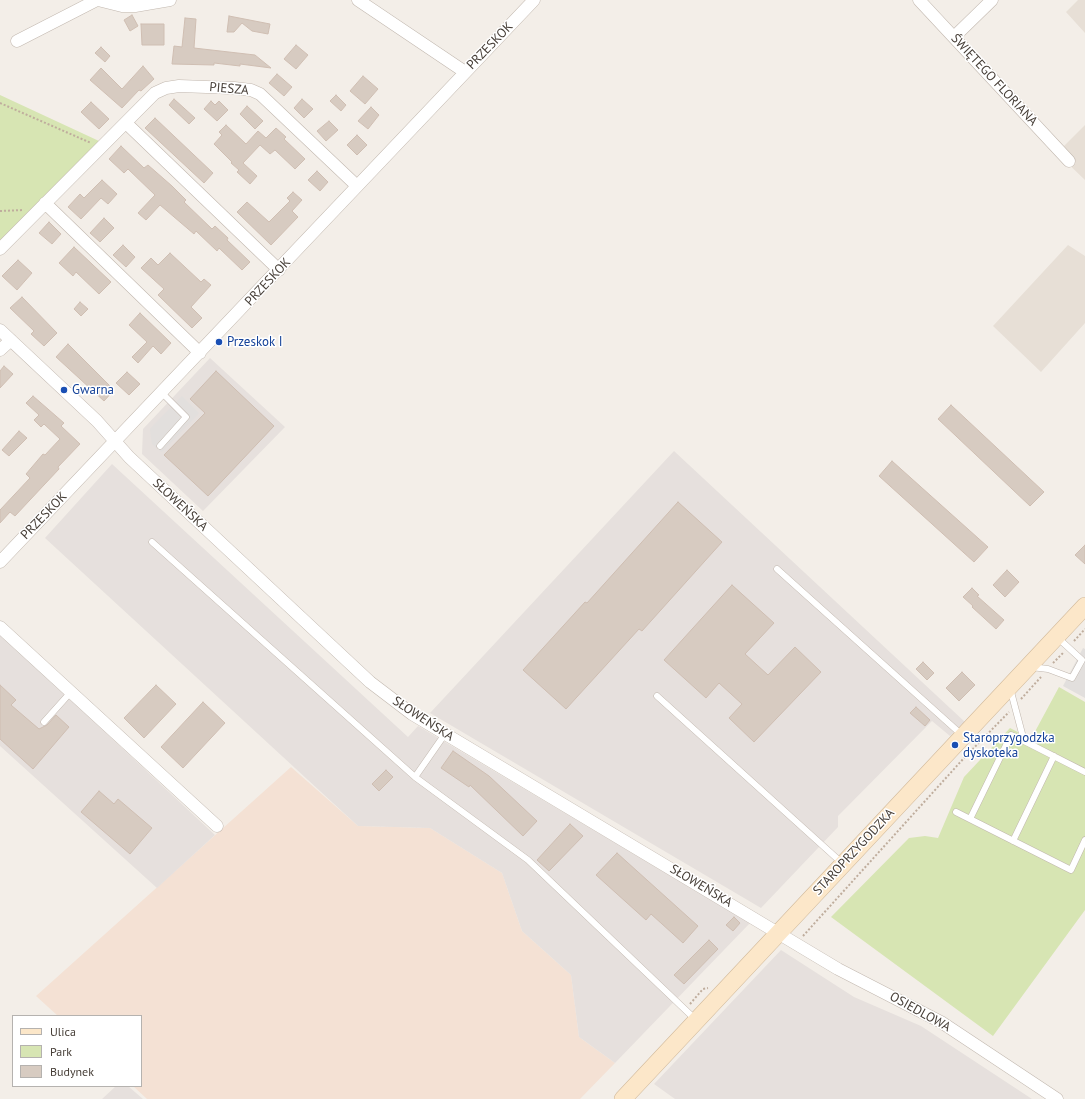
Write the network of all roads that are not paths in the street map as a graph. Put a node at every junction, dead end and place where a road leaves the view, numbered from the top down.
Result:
1 (98, 0) edge
2 (170, 0) edge
3 (358, 0) edge
4 (919, 0) edge
5 (992, 0) edge
6 (526, 3) edge
7 (954, 37) junction
8 (17, 41) dead end
9 (465, 72) junction
10 (126, 123) junction
11 (1069, 161) dead end
12 (357, 186) junction
13 (42, 206) junction
14 (0, 249) edge
15 (279, 270) junction
16 (0, 330) edge
17 (10, 340) junction
18 (0, 350) edge
19 (200, 353) junction
20 (162, 392) junction
21 (115, 442) junction
22 (160, 446) dead end
23 (152, 542) dead end
24 (0, 562) edge
25 (777, 569) dead end
26 (1085, 606) edge
27 (0, 627) edge
28 (1062, 642) junction
29 (1028, 667) junction
30 (1010, 686) junction
31 (70, 693) junction
32 (657, 696) dead end
33 (44, 722) dead end
34 (445, 734) junction
35 (963, 736) junction
36 (1024, 741) junction
37 (1054, 756) junction
38 (1085, 772) edge
39 (415, 777) junction
40 (956, 812) dead end
41 (970, 819) junction
42 (217, 826) dead end
43 (1085, 840) edge
44 (1013, 841) junction
45 (843, 864) junction
46 (779, 932) junction
47 (696, 1021) junction
48 (623, 1099) edge
49 (1057, 1099) edge

1 - 2 street
1 - 8 street
3 - 9 street
4 - 7 street, ŚWIĘTEGO FLORIANA
5 - 7 street
6 - 9 street, PRZESKOK
7 - 11 street, ŚWIĘTEGO FLORIANA
9 - 12 street, PRZESKOK
10 - 12 street, PIESZA
10 - 13 street, PIESZA
10 - 15 street
12 - 15 street, PRZESKOK
13 - 14 street, PIESZA
13 - 19 street
15 - 19 street, PRZESKOK
16 - 17 street
17 - 18 street
17 - 21 street
19 - 20 street, PRZESKOK
20 - 21 street, PRZESKOK
20 - 22 lane
21 - 24 street, PRZESKOK
21 - 34 street, SŁOWEŃSKA
23 - 39 lane
25 - 35 lane
26 - 28 street, STAROPRZYGODZKA
27 - 31 street
28 - 29 street, STAROPRZYGODZKA
28 - 29 lane
29 - 30 street, STAROPRZYGODZKA
30 - 35 street, STAROPRZYGODZKA
30 - 36 lane
31 - 33 lane
31 - 42 street
32 - 45 lane
34 - 39 lane
34 - 46 street, SŁOWEŃSKA
35 - 45 street, STAROPRZYGODZKA
36 - 37 lane
36 - 41 lane
37 - 38 lane
37 - 44 lane
39 - 47 lane
40 - 41 lane
41 - 44 lane
43 - 44 lane
45 - 46 street, STAROPRZYGODZKA
46 - 47 street, STAROPRZYGODZKA
46 - 49 street, OSIEDLOWA
47 - 48 street, STAROPRZYGODZKA

